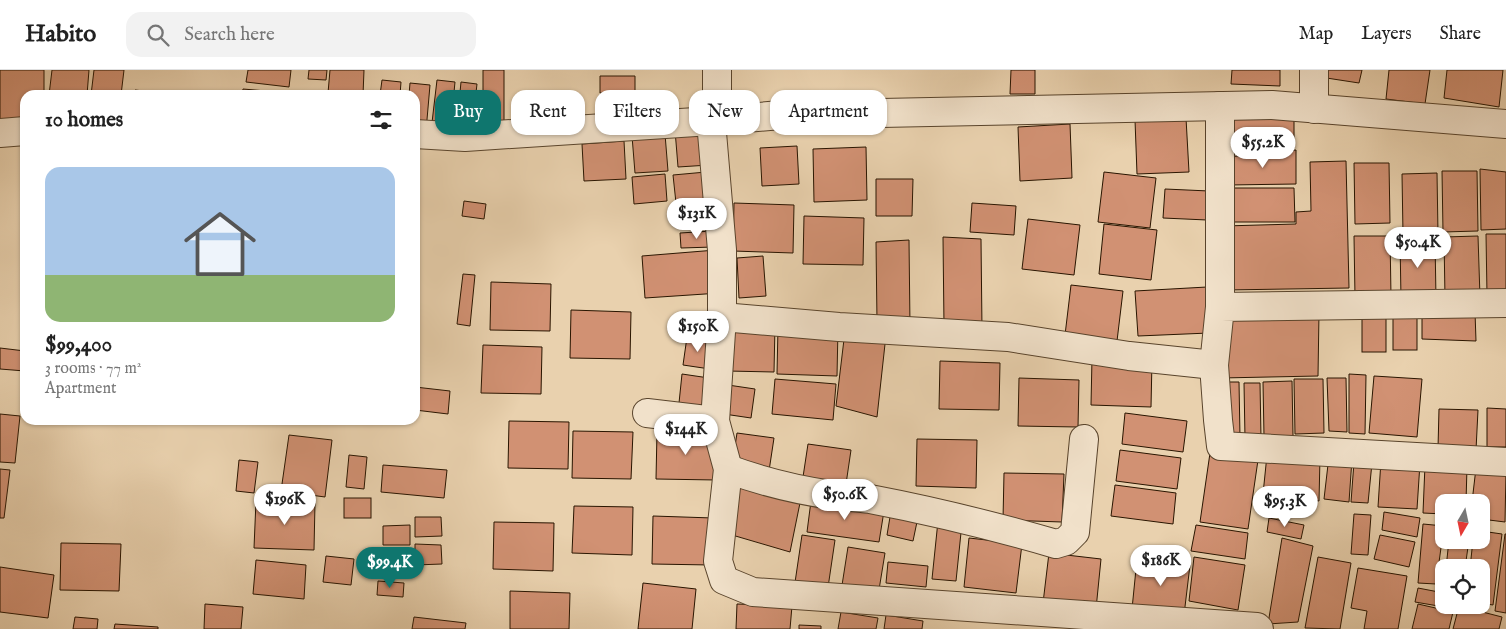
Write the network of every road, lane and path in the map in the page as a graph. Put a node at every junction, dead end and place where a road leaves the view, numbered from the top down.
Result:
1 (717, 70) edge
2 (1314, 70) edge
3 (716, 90) edge
4 (1220, 106) junction
5 (1314, 109) junction
6 (760, 117) edge
7 (689, 122) edge
8 (1506, 124) edge
9 (20, 131) edge
10 (0, 133) edge
11 (420, 134) edge
12 (712, 135) edge
13 (1506, 303) edge
14 (1220, 307) junction
15 (722, 317) junction
16 (1214, 364) junction
17 (647, 413) dead end
18 (715, 421) junction
19 (1084, 439) dead end
20 (1506, 462) edge
21 (728, 469) junction
22 (1259, 629) edge

1 - 3 street
2 - 5 street
4 - 5 street
4 - 6 street
4 - 14 street
5 - 8 street
7 - 11 street
9 - 10 street
12 - 15 street
13 - 14 street
14 - 16 street
15 - 16 street
15 - 18 street
16 - 20 street
17 - 18 street
18 - 21 street
19 - 21 street
21 - 22 street

